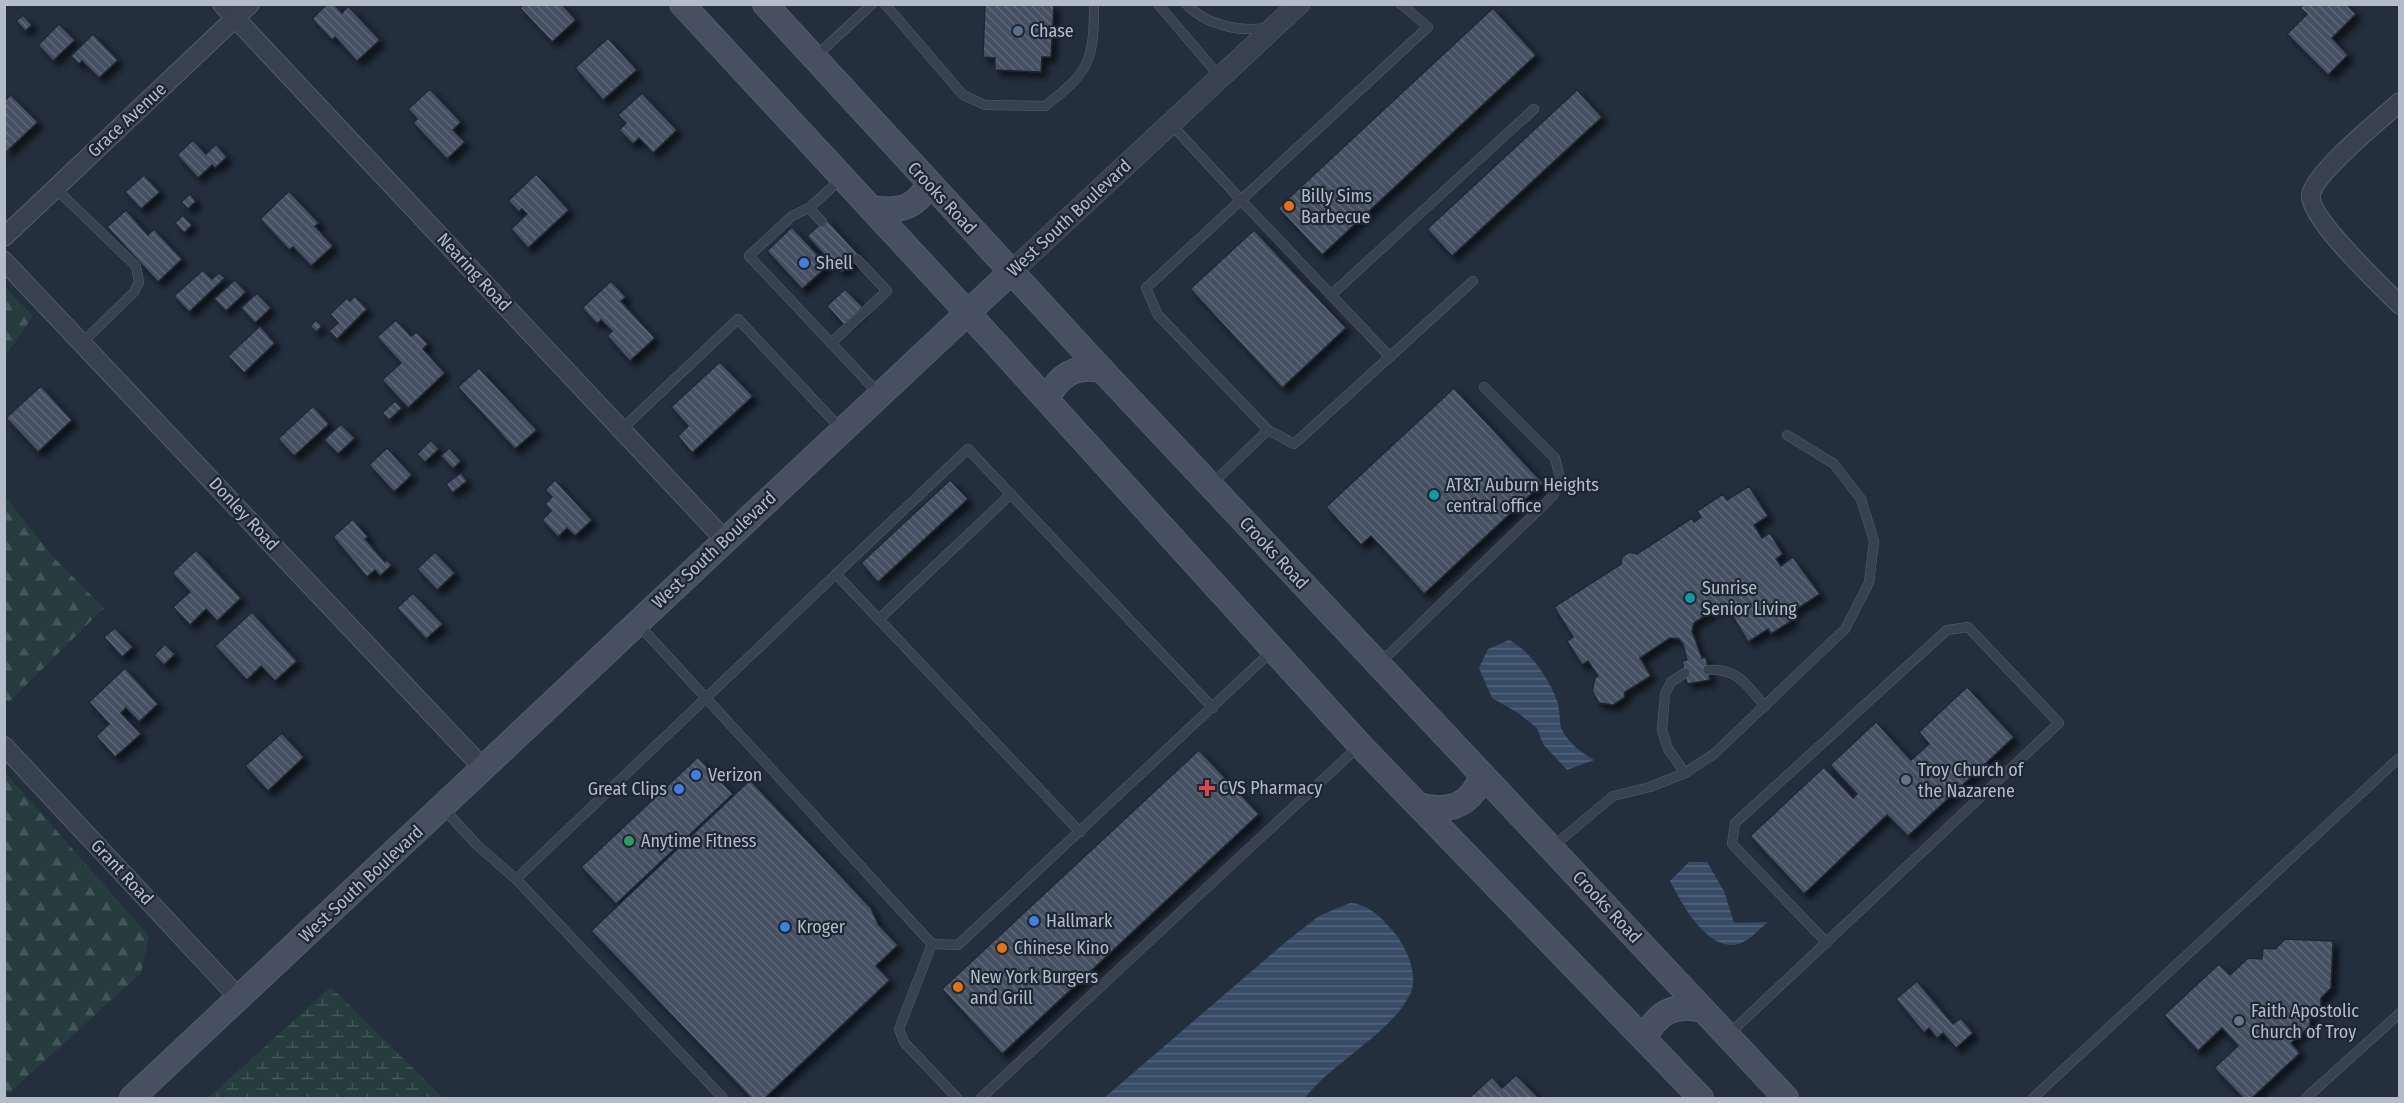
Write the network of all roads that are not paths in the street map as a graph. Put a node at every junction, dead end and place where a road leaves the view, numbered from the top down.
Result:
1 (222, 4) edge
2 (250, 4) edge
3 (682, 4) edge
4 (765, 4) edge
5 (872, 4) edge
6 (885, 4) edge
7 (1094, 4) edge
8 (1158, 4) edge
9 (1186, 4) edge
10 (1299, 4) edge
11 (1401, 4) edge
12 (235, 19) junction
13 (1275, 27) junction
14 (814, 58) junction
15 (1220, 77) junction
16 (2400, 102) edge
17 (1534, 109) dead end
18 (1170, 124) junction
19 (843, 177) junction
20 (929, 184) junction
21 (55, 188) junction
22 (1242, 200) junction
23 (809, 208) junction
24 (872, 208) junction
25 (822, 222) dead end
26 (4, 237) edge
27 (857, 259) dead end
28 (4, 261) edge
29 (1011, 272) junction
30 (1473, 281) dead end
31 (1331, 295) junction
32 (2400, 305) edge
33 (967, 312) junction
34 (82, 343) junction
35 (831, 343) junction
36 (1390, 357) junction
37 (1102, 370) junction
38 (1484, 387) dead end
39 (879, 394) junction
40 (1047, 399) junction
41 (622, 429) junction
42 (842, 430) junction
43 (1268, 430) junction
44 (1787, 435) dead end
45 (1210, 486) junction
46 (1011, 494) junction
47 (725, 540) junction
48 (836, 574) junction
49 (879, 619) junction
50 (637, 622) junction
51 (1273, 650) junction
52 (1378, 664) junction
53 (1708, 669) dead end
54 (1684, 673) dead end
55 (705, 699) junction
56 (1766, 706) junction
57 (1214, 708) junction
58 (1360, 745) junction
59 (4, 746) edge
60 (2399, 758) edge
61 (483, 768) junction
62 (1685, 773) junction
63 (1482, 776) junction
64 (1418, 806) junction
65 (442, 807) junction
66 (1080, 832) junction
67 (1551, 848) junction
68 (516, 879) junction
69 (1827, 943) junction
70 (932, 944) junction
71 (239, 998) junction
72 (1703, 1010) junction
73 (2400, 1013) edge
74 (1727, 1035) junction
75 (1645, 1038) junction
76 (132, 1098) edge
77 (723, 1098) edge
78 (957, 1098) edge
79 (981, 1098) edge
80 (1701, 1098) edge
81 (1786, 1098) edge
82 (2033, 1098) edge
83 (2306, 1098) edge

1 - 12 street, Nearing Road
2 - 12 street, Grace Avenue
3 - 19 main road
4 - 14 main road, Crooks Road
5 - 14 lane
6 - 7 lane
8 - 15 lane
9 - 13 lane
10 - 13 street, West South Boulevard
11 - 22 lane
12 - 21 street, Grace Avenue
12 - 41 street, Nearing Road
13 - 15 street, West South Boulevard
14 - 20 main road, Crooks Road
15 - 18 street, West South Boulevard
16 - 32 street
17 - 31 lane
18 - 22 lane
18 - 29 street, West South Boulevard
19 - 23 lane
19 - 24 main road
20 - 24 main road
20 - 29 main road, Crooks Road
21 - 26 street, Grace Avenue
21 - 34 lane
22 - 31 lane
22 - 43 lane
23 - 25 lane
23 - 35 lane
24 - 33 main road
27 - 35 lane
28 - 34 street, Donley Road
29 - 33 main road, West South Boulevard
29 - 37 main road, Crooks Road
30 - 36 lane
31 - 36 lane
33 - 39 main road, West South Boulevard
33 - 40 main road
34 - 61 street, Donley Road
35 - 39 lane
36 - 43 lane
37 - 40 main road
37 - 45 main road, Crooks Road
38 - 52 lane
39 - 42 main road, West South Boulevard
40 - 51 main road
41 - 42 lane
41 - 47 street, Nearing Road
42 - 47 main road, West South Boulevard
43 - 45 lane
44 - 56 lane
45 - 52 main road, Crooks Road
46 - 48 lane
46 - 49 lane
46 - 57 lane
47 - 50 main road, West South Boulevard
48 - 49 lane
48 - 55 lane
49 - 66 lane
50 - 55 lane
50 - 61 main road, West South Boulevard
51 - 57 lane
51 - 58 main road
52 - 63 main road, Crooks Road
53 - 56 lane
54 - 62 lane
55 - 68 lane
55 - 70 lane
56 - 62 lane
57 - 66 lane
58 - 64 main road
58 - 79 lane
59 - 71 street, Grant Road
60 - 82 lane
61 - 65 main road, West South Boulevard
62 - 67 lane
63 - 64 main road
63 - 67 main road, Crooks Road
64 - 75 main road
65 - 68 lane
65 - 71 main road, West South Boulevard
66 - 70 lane
67 - 72 main road, Crooks Road
68 - 77 lane
69 - 69 lane
69 - 74 lane
70 - 78 lane
71 - 76 main road, West South Boulevard
72 - 74 main road, Crooks Road
72 - 75 main road
73 - 83 lane
74 - 81 main road, Crooks Road
75 - 80 main road

